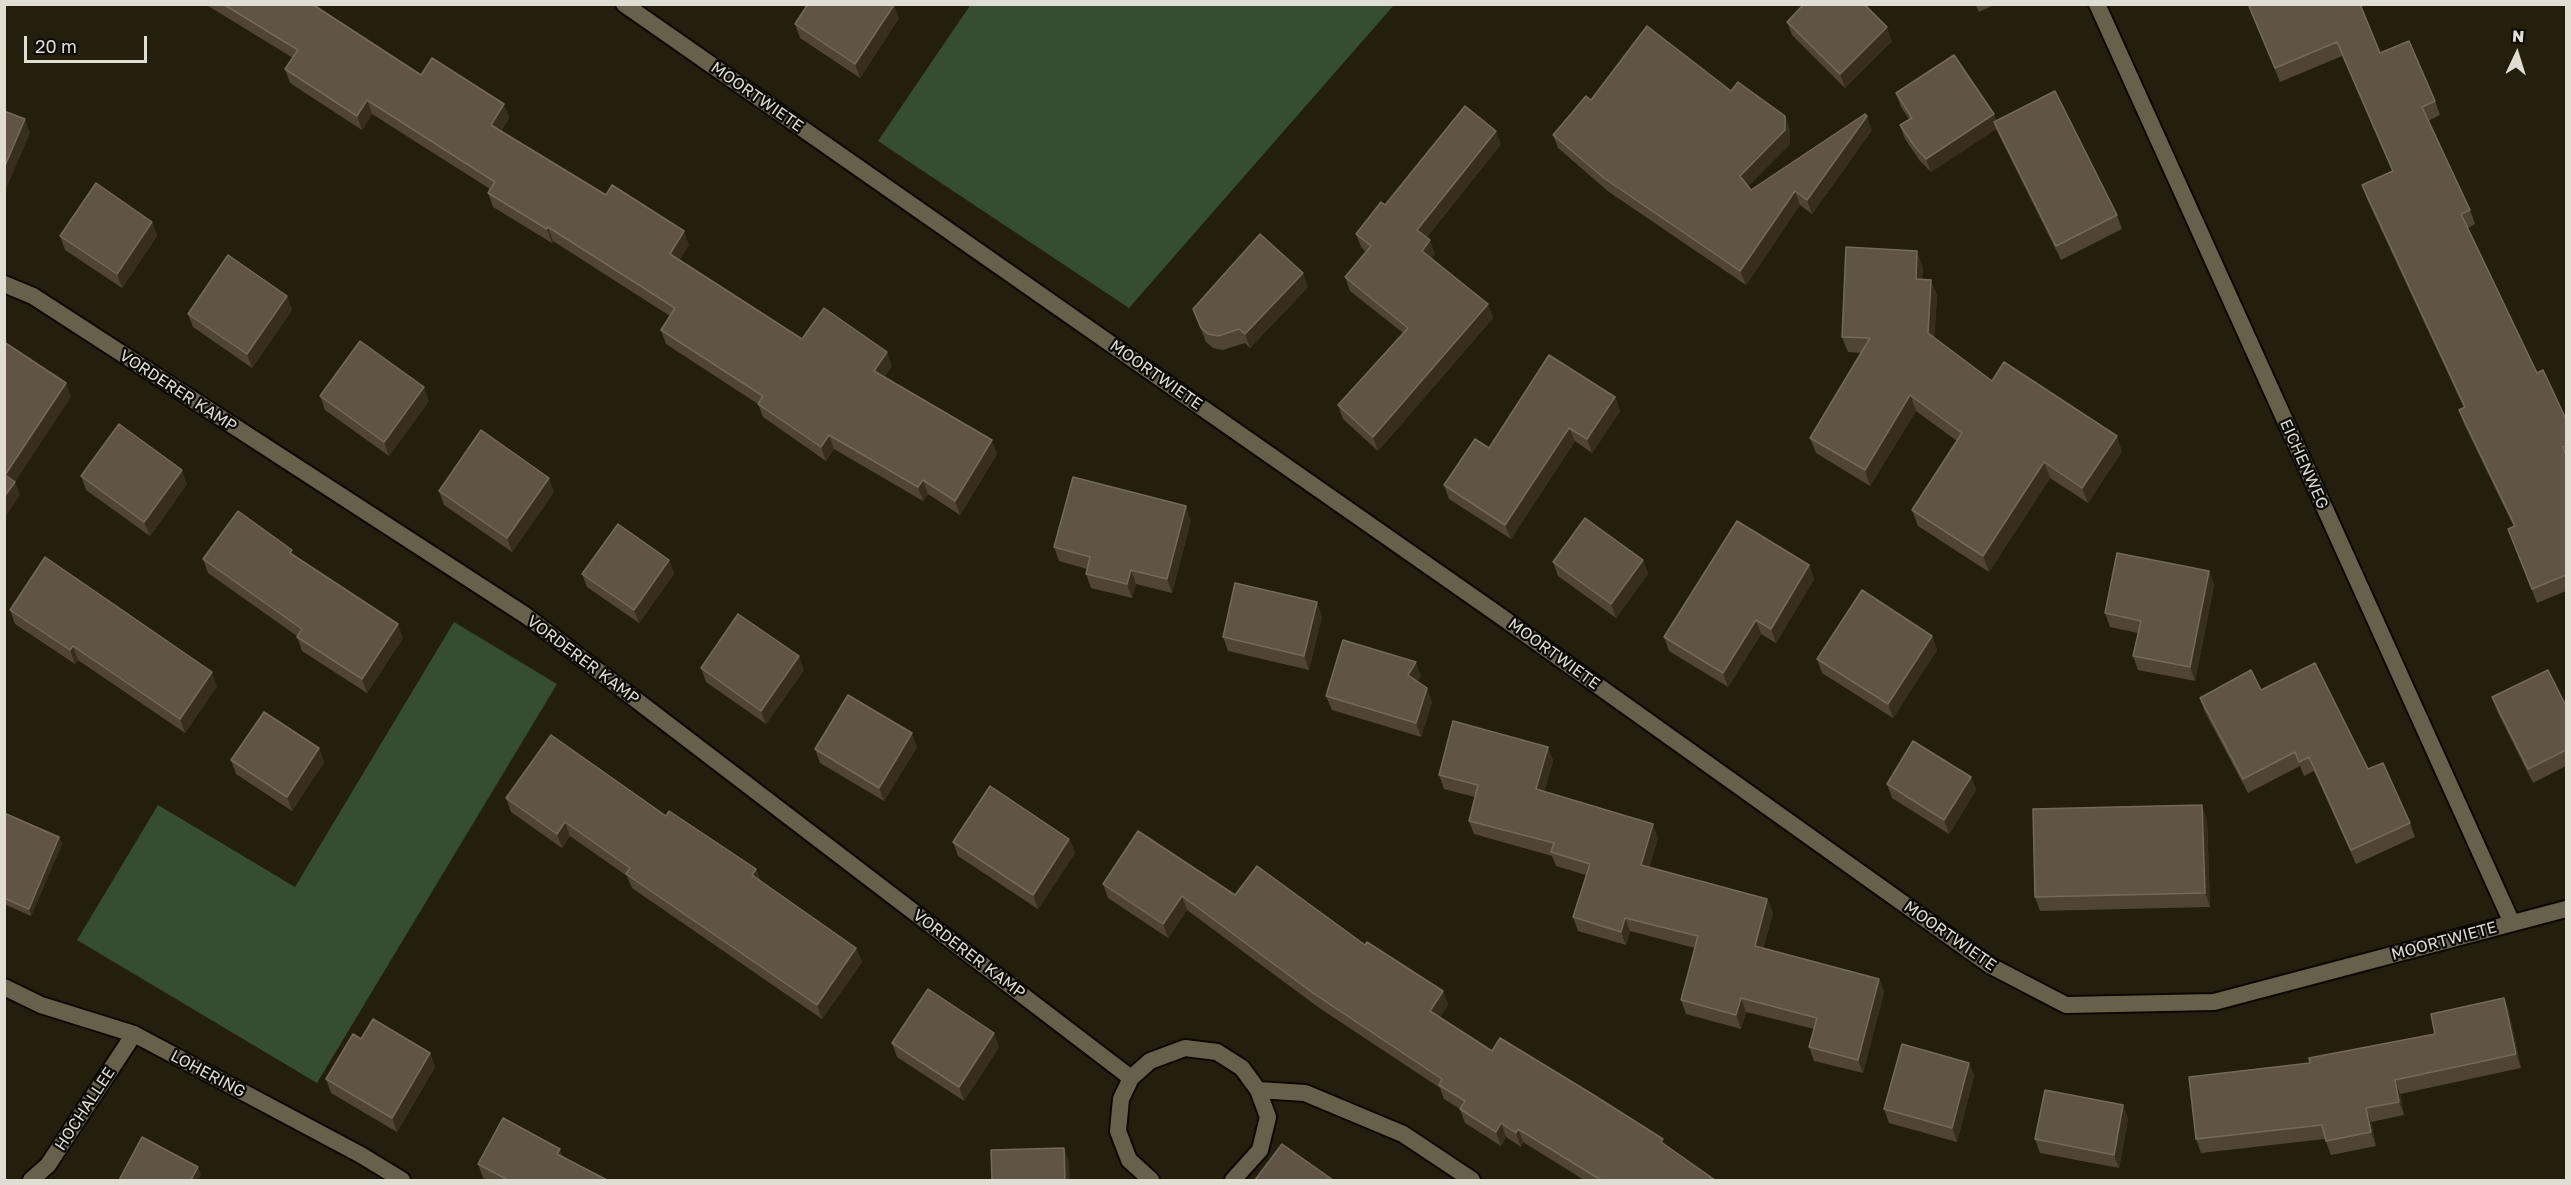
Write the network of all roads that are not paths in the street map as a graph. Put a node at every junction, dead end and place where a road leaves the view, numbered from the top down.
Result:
1 (624, 4) edge
2 (2097, 4) edge
3 (4, 284) edge
4 (2566, 909) edge
5 (2512, 923) junction
6 (4, 987) edge
7 (134, 1034) junction
8 (1131, 1078) junction
9 (1258, 1090) junction
10 (1129, 1160) junction
11 (31, 1180) edge
12 (402, 1180) edge
13 (1128, 1180) edge
14 (1151, 1180) edge
15 (1233, 1180) edge
16 (1472, 1180) edge

1 - 5 street, MOORTWIETE
2 - 5 street, EICHENWEG
3 - 8 street, VORDERER KAMP
4 - 5 street, MOORTWIETE
6 - 7 street, LOHERING
7 - 11 street, HOCHALLEE
7 - 12 street, LOHERING
8 - 9 street
8 - 10 street
9 - 15 street
9 - 16 street
10 - 13 street
10 - 14 street

